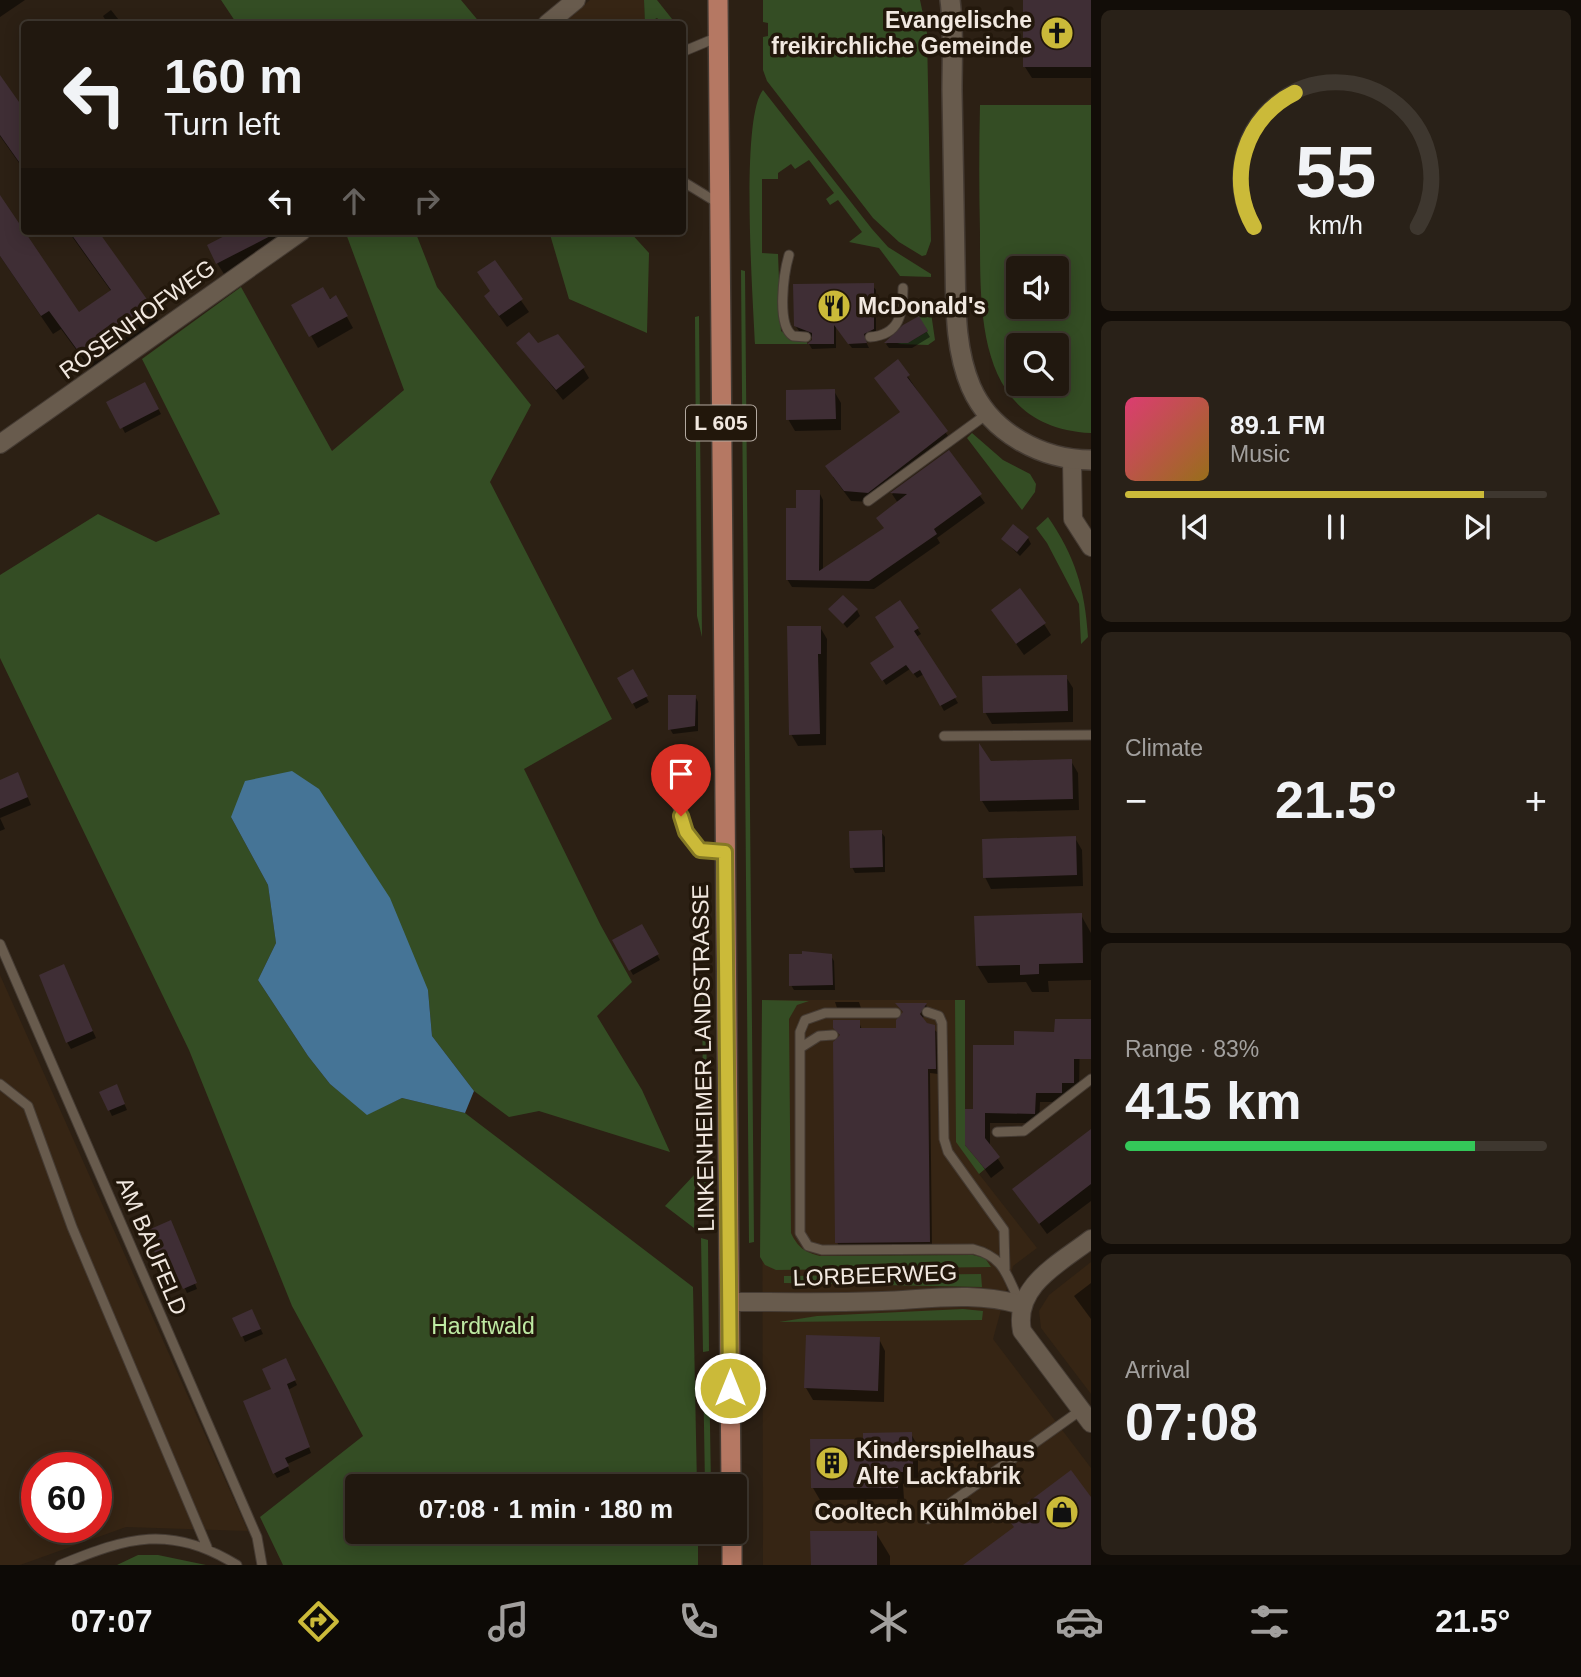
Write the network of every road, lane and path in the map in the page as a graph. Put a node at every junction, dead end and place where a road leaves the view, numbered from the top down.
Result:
1 (576, 0) edge
2 (718, 0) edge
3 (950, 0) edge
4 (551, 21) edge
5 (718, 37) junction
6 (686, 50) edge
7 (686, 183) edge
8 (718, 203) junction
9 (296, 235) edge
10 (789, 255) dead end
11 (903, 288) dead end
12 (806, 337) dead end
13 (870, 337) dead end
14 (987, 414) junction
15 (0, 444) edge
16 (1081, 460) edge
17 (868, 501) dead end
18 (1091, 547) edge
19 (1091, 735) edge
20 (944, 736) dead end
21 (675, 799) dead end
22 (725, 852) junction
23 (0, 944) edge
24 (928, 1012) dead end
25 (895, 1013) dead end
26 (833, 1035) dead end
27 (800, 1048) junction
28 (933, 1069) dead end
29 (1091, 1079) edge
30 (0, 1084) edge
31 (943, 1090) junction
32 (997, 1132) dead end
33 (1091, 1239) edge
34 (1005, 1269) junction
35 (730, 1302) junction
36 (1022, 1306) junction
37 (1086, 1416) edge
38 (731, 1474) edge
39 (928, 1519) dead end
40 (732, 1544) edge
41 (207, 1547) junction
42 (60, 1565) edge
43 (237, 1565) edge
44 (262, 1565) edge
45 (732, 1565) edge

1 - 4 street
2 - 5 main road, LINKENHEIMER LANDSTRASSE / L 605
3 - 14 main road
5 - 6 lane
5 - 8 main road, LINKENHEIMER LANDSTRASSE / L 605
7 - 8 lane
8 - 22 main road, LINKENHEIMER LANDSTRASSE / L 605
9 - 15 street, ROSENHOFWEG
10 - 12 lane
11 - 13 lane
14 - 16 main road
14 - 17 lane
16 - 18 street
19 - 20 lane
21 - 22 lane
22 - 35 main road, LINKENHEIMER LANDSTRASSE / L 605
23 - 44 lane, AM BAUFELD
24 - 31 lane
25 - 27 lane
26 - 27 lane
27 - 34 lane
28 - 31 lane
29 - 32 lane
30 - 41 lane
31 - 34 lane
33 - 36 street
34 - 36 lane
35 - 36 street, LORBEERWEG
35 - 38 main road, LINKENHEIMER LANDSTRASSE / L 605
36 - 37 street
37 - 39 lane
40 - 45 main road
41 - 42 lane
41 - 43 lane

